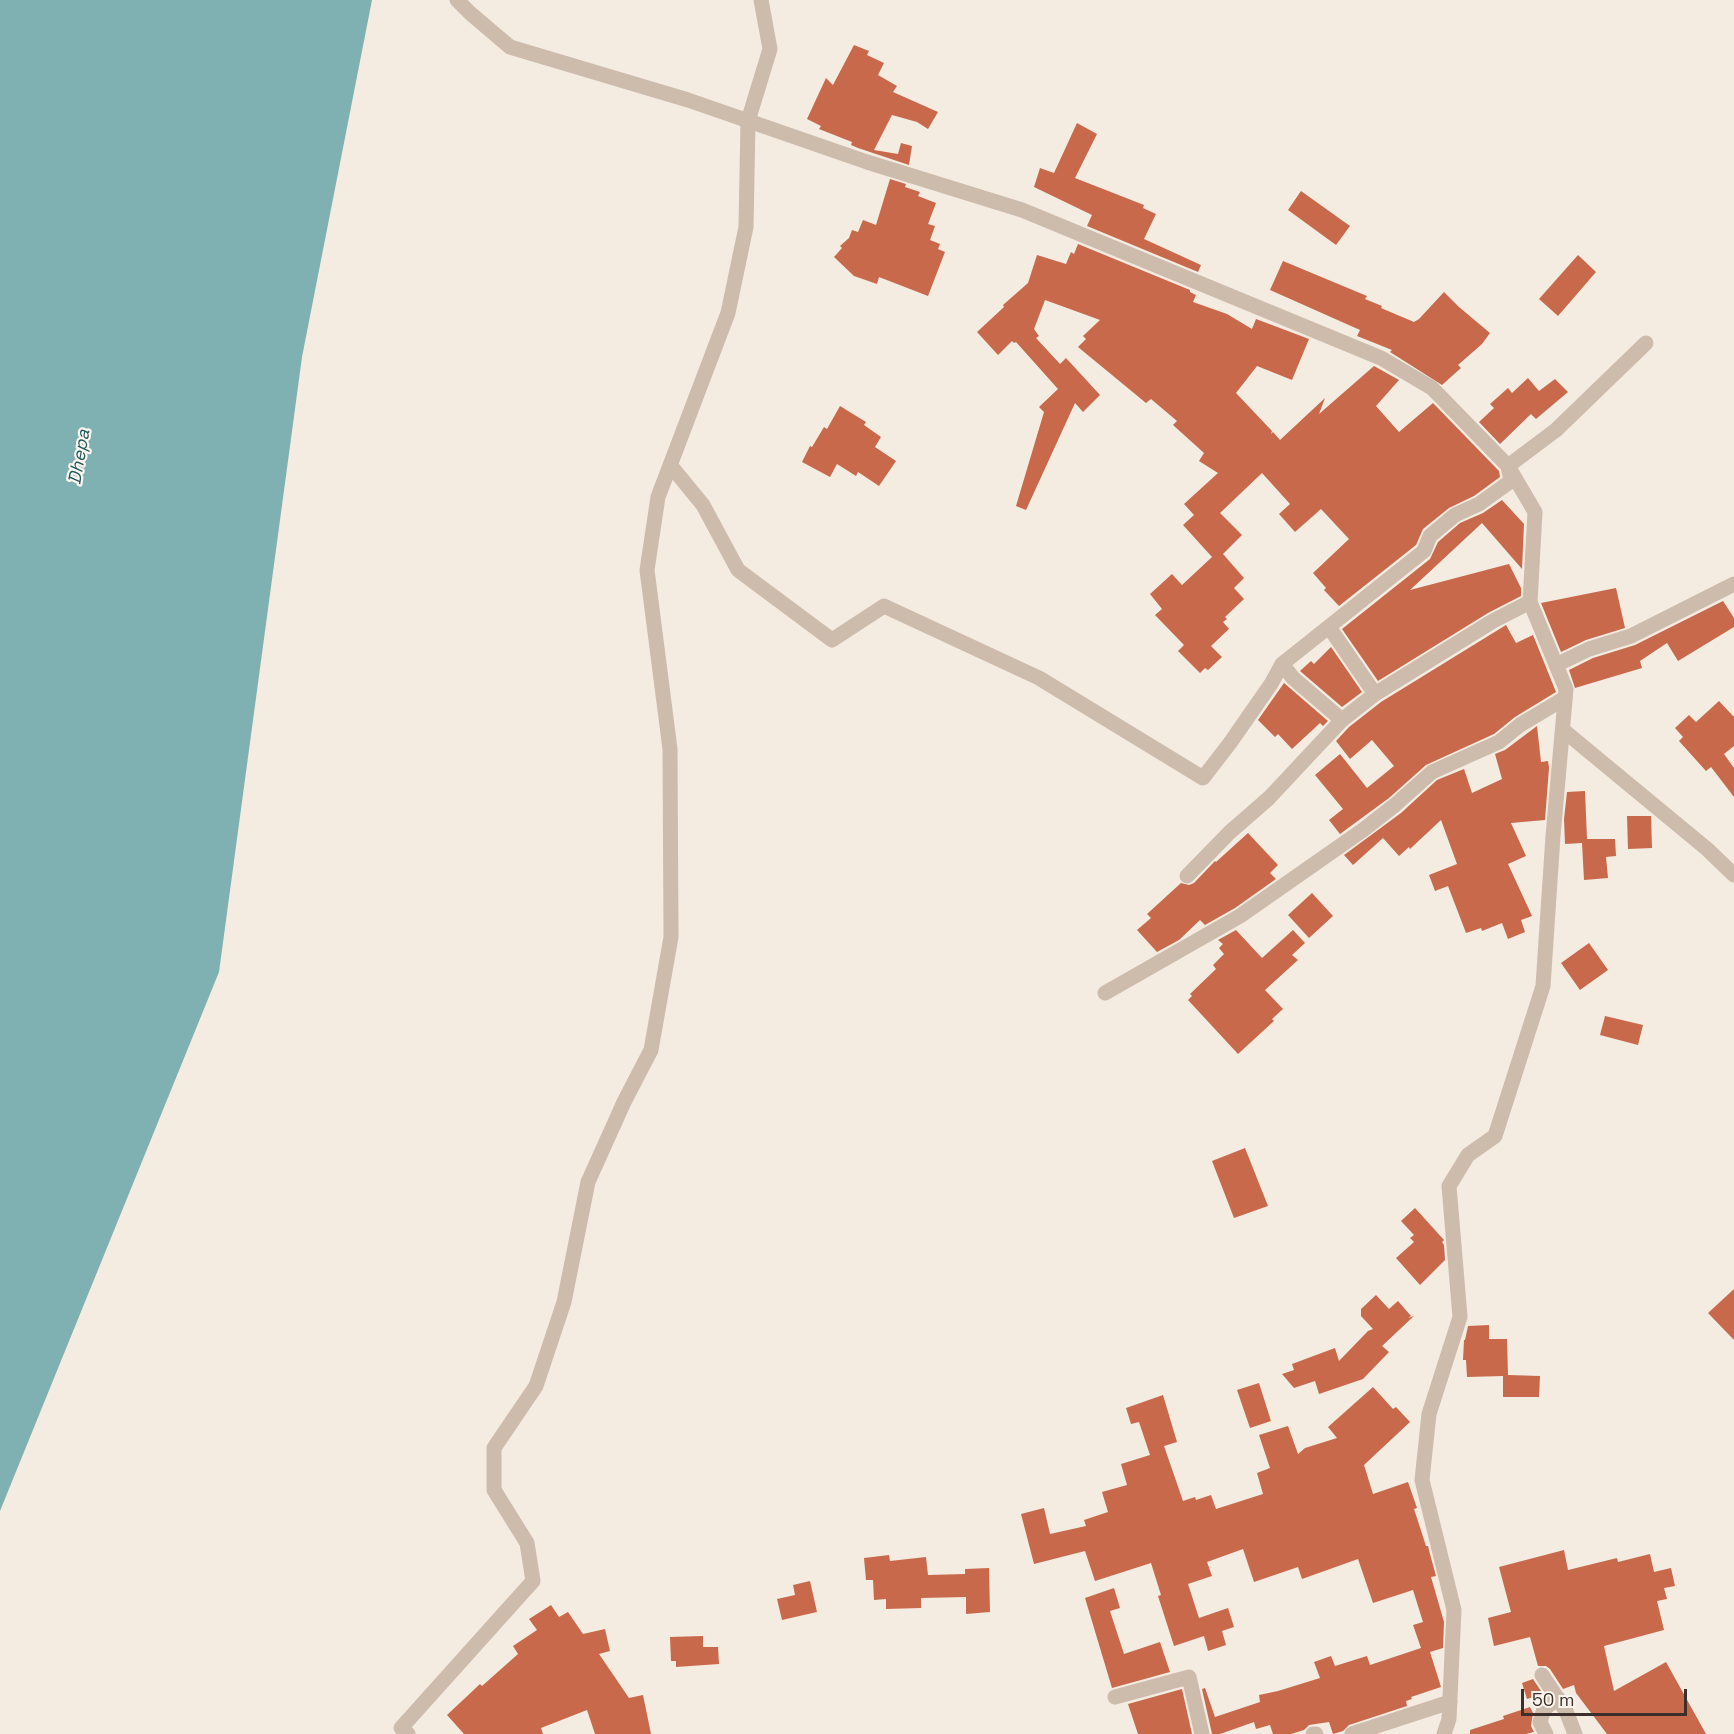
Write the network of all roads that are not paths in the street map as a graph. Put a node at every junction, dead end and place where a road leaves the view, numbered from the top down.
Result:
1 (457, 0) edge
2 (761, 0) edge
3 (748, 121) junction
4 (1646, 343) dead end
5 (671, 466) junction
6 (1508, 466) junction
7 (1734, 584) edge
8 (1530, 602) junction
9 (1329, 627) junction
10 (1282, 664) junction
11 (1556, 665) junction
12 (1375, 694) junction
13 (1565, 698) junction
14 (1342, 720) junction
15 (1563, 730) junction
16 (1734, 875) edge
17 (1186, 876) dead end
18 (1106, 993) dead end
19 (1542, 1675) dead end
20 (1115, 1697) dead end
21 (1558, 1698) junction
22 (1450, 1702) junction
23 (408, 1734) edge
24 (1202, 1734) edge
25 (1352, 1734) edge
26 (1444, 1734) edge
27 (1546, 1734) edge
28 (1575, 1734) edge

1 - 3 street
2 - 3 street
3 - 5 street
3 - 6 street
4 - 6 street
5 - 10 street
5 - 23 street
6 - 8 street
6 - 9 street
7 - 11 street
8 - 11 street
8 - 12 street
9 - 10 street
9 - 12 street
10 - 14 street
11 - 13 street
12 - 14 street
13 - 15 street
13 - 18 street
14 - 17 street
15 - 16 street
15 - 22 street
19 - 21 street
20 - 24 street
21 - 27 street
21 - 28 street
22 - 25 street
22 - 26 street

